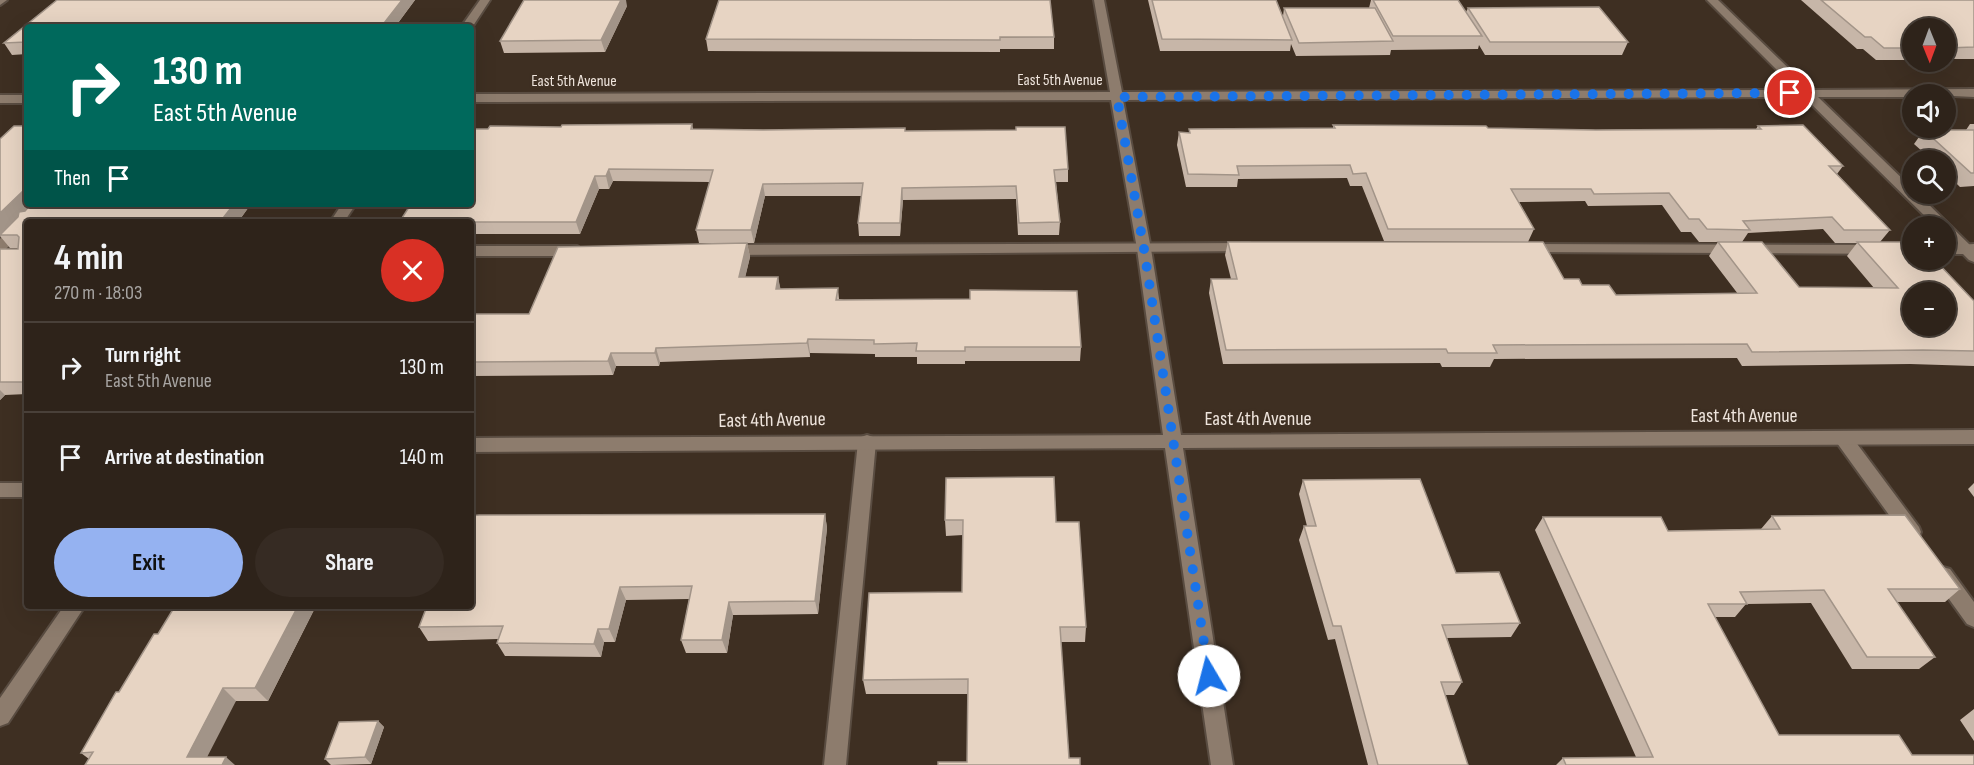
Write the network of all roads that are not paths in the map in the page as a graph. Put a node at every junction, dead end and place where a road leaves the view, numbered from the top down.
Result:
1 (485, 0) edge
2 (1099, 0) edge
3 (1712, 0) edge
4 (469, 24) edge
5 (1806, 93) junction
6 (1974, 93) edge
7 (1117, 97) junction
8 (474, 98) edge
9 (0, 99) edge
10 (24, 99) edge
11 (40, 207) edge
12 (1932, 216) edge
13 (30, 219) edge
14 (24, 227) edge
15 (1956, 239) edge
16 (1267, 248) edge
17 (1144, 249) junction
18 (1506, 249) edge
19 (1902, 249) edge
20 (719, 250) edge
21 (1956, 250) edge
22 (474, 251) edge
23 (589, 251) edge
24 (3, 252) edge
25 (1971, 252) edge
26 (1974, 437) edge
27 (1843, 438) junction
28 (867, 442) junction
29 (1174, 442) junction
30 (474, 445) edge
31 (24, 489) edge
32 (0, 490) edge
33 (1920, 543) edge
34 (1933, 562) edge
35 (73, 609) edge
36 (1974, 618) edge
37 (0, 716) edge
38 (835, 765) edge
39 (1222, 765) edge

1 - 4 street
2 - 7 street
3 - 5 street
5 - 6 street, East 5th Avenue
5 - 7 street, East 5th Avenue
5 - 12 street
7 - 8 street, East 5th Avenue
7 - 17 street
9 - 10 street
11 - 13 street
14 - 24 street
15 - 25 street
16 - 17 street
17 - 20 street
17 - 29 street
18 - 19 street
21 - 25 street
22 - 23 street
26 - 27 street, East 4th Avenue
27 - 29 street, East 4th Avenue
27 - 33 street
28 - 29 street, East 4th Avenue
28 - 30 street, East 4th Avenue
28 - 38 street
29 - 39 street
31 - 32 street
34 - 36 street
35 - 37 street

